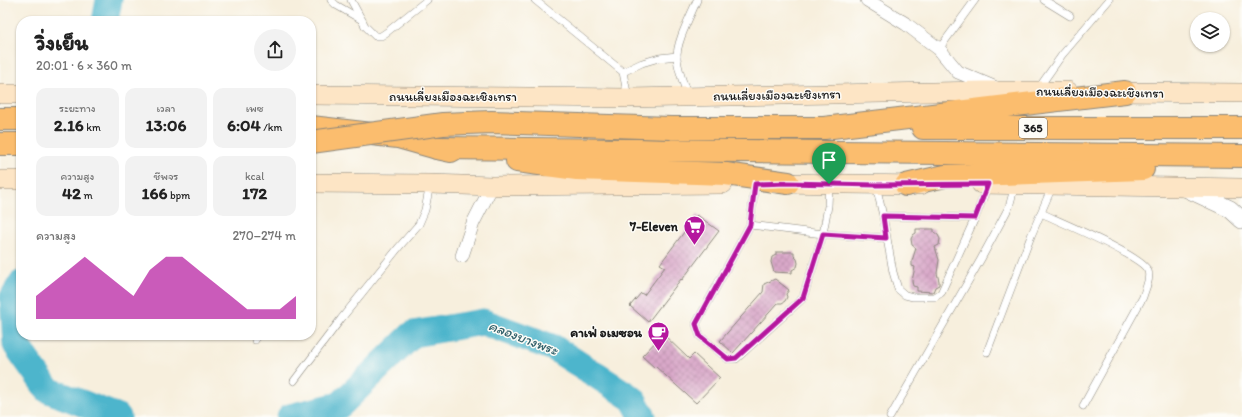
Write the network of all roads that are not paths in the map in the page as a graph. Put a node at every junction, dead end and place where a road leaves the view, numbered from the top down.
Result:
1 (331, 0) edge
2 (351, 0) edge
3 (428, 0) edge
4 (535, 0) edge
5 (697, 0) edge
6 (867, 0) edge
7 (975, 0) edge
8 (1044, 0) edge
9 (1109, 0) edge
10 (1070, 16) dead end
11 (362, 20) junction
12 (939, 48) junction
13 (677, 56) junction
14 (623, 72) junction
15 (1242, 90) edge
16 (1036, 91) junction
17 (1003, 92) junction
18 (1124, 92) junction
19 (1184, 93) junction
20 (1242, 93) edge
21 (0, 94) edge
22 (16, 94) edge
23 (316, 95) edge
24 (688, 97) junction
25 (628, 98) junction
26 (0, 119) edge
27 (16, 119) edge
28 (316, 128) edge
29 (824, 128) junction
30 (1242, 128) edge
31 (316, 141) edge
32 (0, 144) edge
33 (16, 144) edge
34 (437, 148) junction
35 (1242, 156) edge
36 (1242, 165) edge
37 (316, 183) edge
38 (788, 183) junction
39 (430, 184) junction
40 (755, 184) junction
41 (829, 184) junction
42 (988, 184) junction
43 (876, 185) junction
44 (906, 185) junction
45 (1015, 185) junction
46 (492, 186) junction
47 (1052, 186) junction
48 (1182, 187) junction
49 (1242, 188) edge
50 (1041, 214) junction
51 (883, 216) junction
52 (975, 218) junction
53 (1242, 220) edge
54 (750, 225) junction
55 (823, 234) junction
56 (886, 238) junction
57 (462, 256) dead end
58 (987, 352) dead end
59 (294, 381) dead end
60 (1083, 406) dead end
61 (890, 417) edge

1 - 11 lane
2 - 11 lane
3 - 11 lane
4 - 14 lane
5 - 13 lane
6 - 12 street
7 - 12 lane
8 - 10 lane
9 - 16 lane
12 - 17 street
13 - 14 lane
13 - 24 lane
14 - 25 lane
15 - 19 street
16 - 17 main road, ถนนเลี่ยงเมืองฉะเชิงเทรา
16 - 18 main road, ถนนเลี่ยงเมืองฉะเชิงเทรา
17 - 24 main road, ถนนเลี่ยงเมืองฉะเชิงเทรา
18 - 19 main road, ถนนเลี่ยงเมืองฉะเชิงเทรา
18 - 29 highway
19 - 20 main road, ถนนเลี่ยงเมืองฉะเชิงเทรา
21 - 22 main road
23 - 25 main road, ถนนเลี่ยงเมืองฉะเชิงเทรา
24 - 25 main road, ถนนเลี่ยงเมืองฉะเชิงเทรา
26 - 27 highway
28 - 34 highway
29 - 30 highway, 365
29 - 31 highway, bridge
32 - 33 highway
34 - 35 highway, 365
34 - 38 highway
36 - 44 highway
37 - 39 main road
38 - 40 main road
38 - 41 main road
39 - 46 main road
39 - 59 lane
40 - 46 main road
40 - 54 lane
41 - 43 main road
41 - 55 lane
42 - 44 main road
42 - 45 main road
42 - 52 lane
43 - 44 main road
43 - 51 lane
45 - 47 main road
45 - 61 lane
46 - 57 street
47 - 48 main road
47 - 50 lane
48 - 49 main road
48 - 53 street
50 - 58 lane
50 - 60 lane
51 - 52 lane
51 - 56 lane
52 - 56 lane
54 - 55 lane
54 - 55 lane
55 - 56 lane

